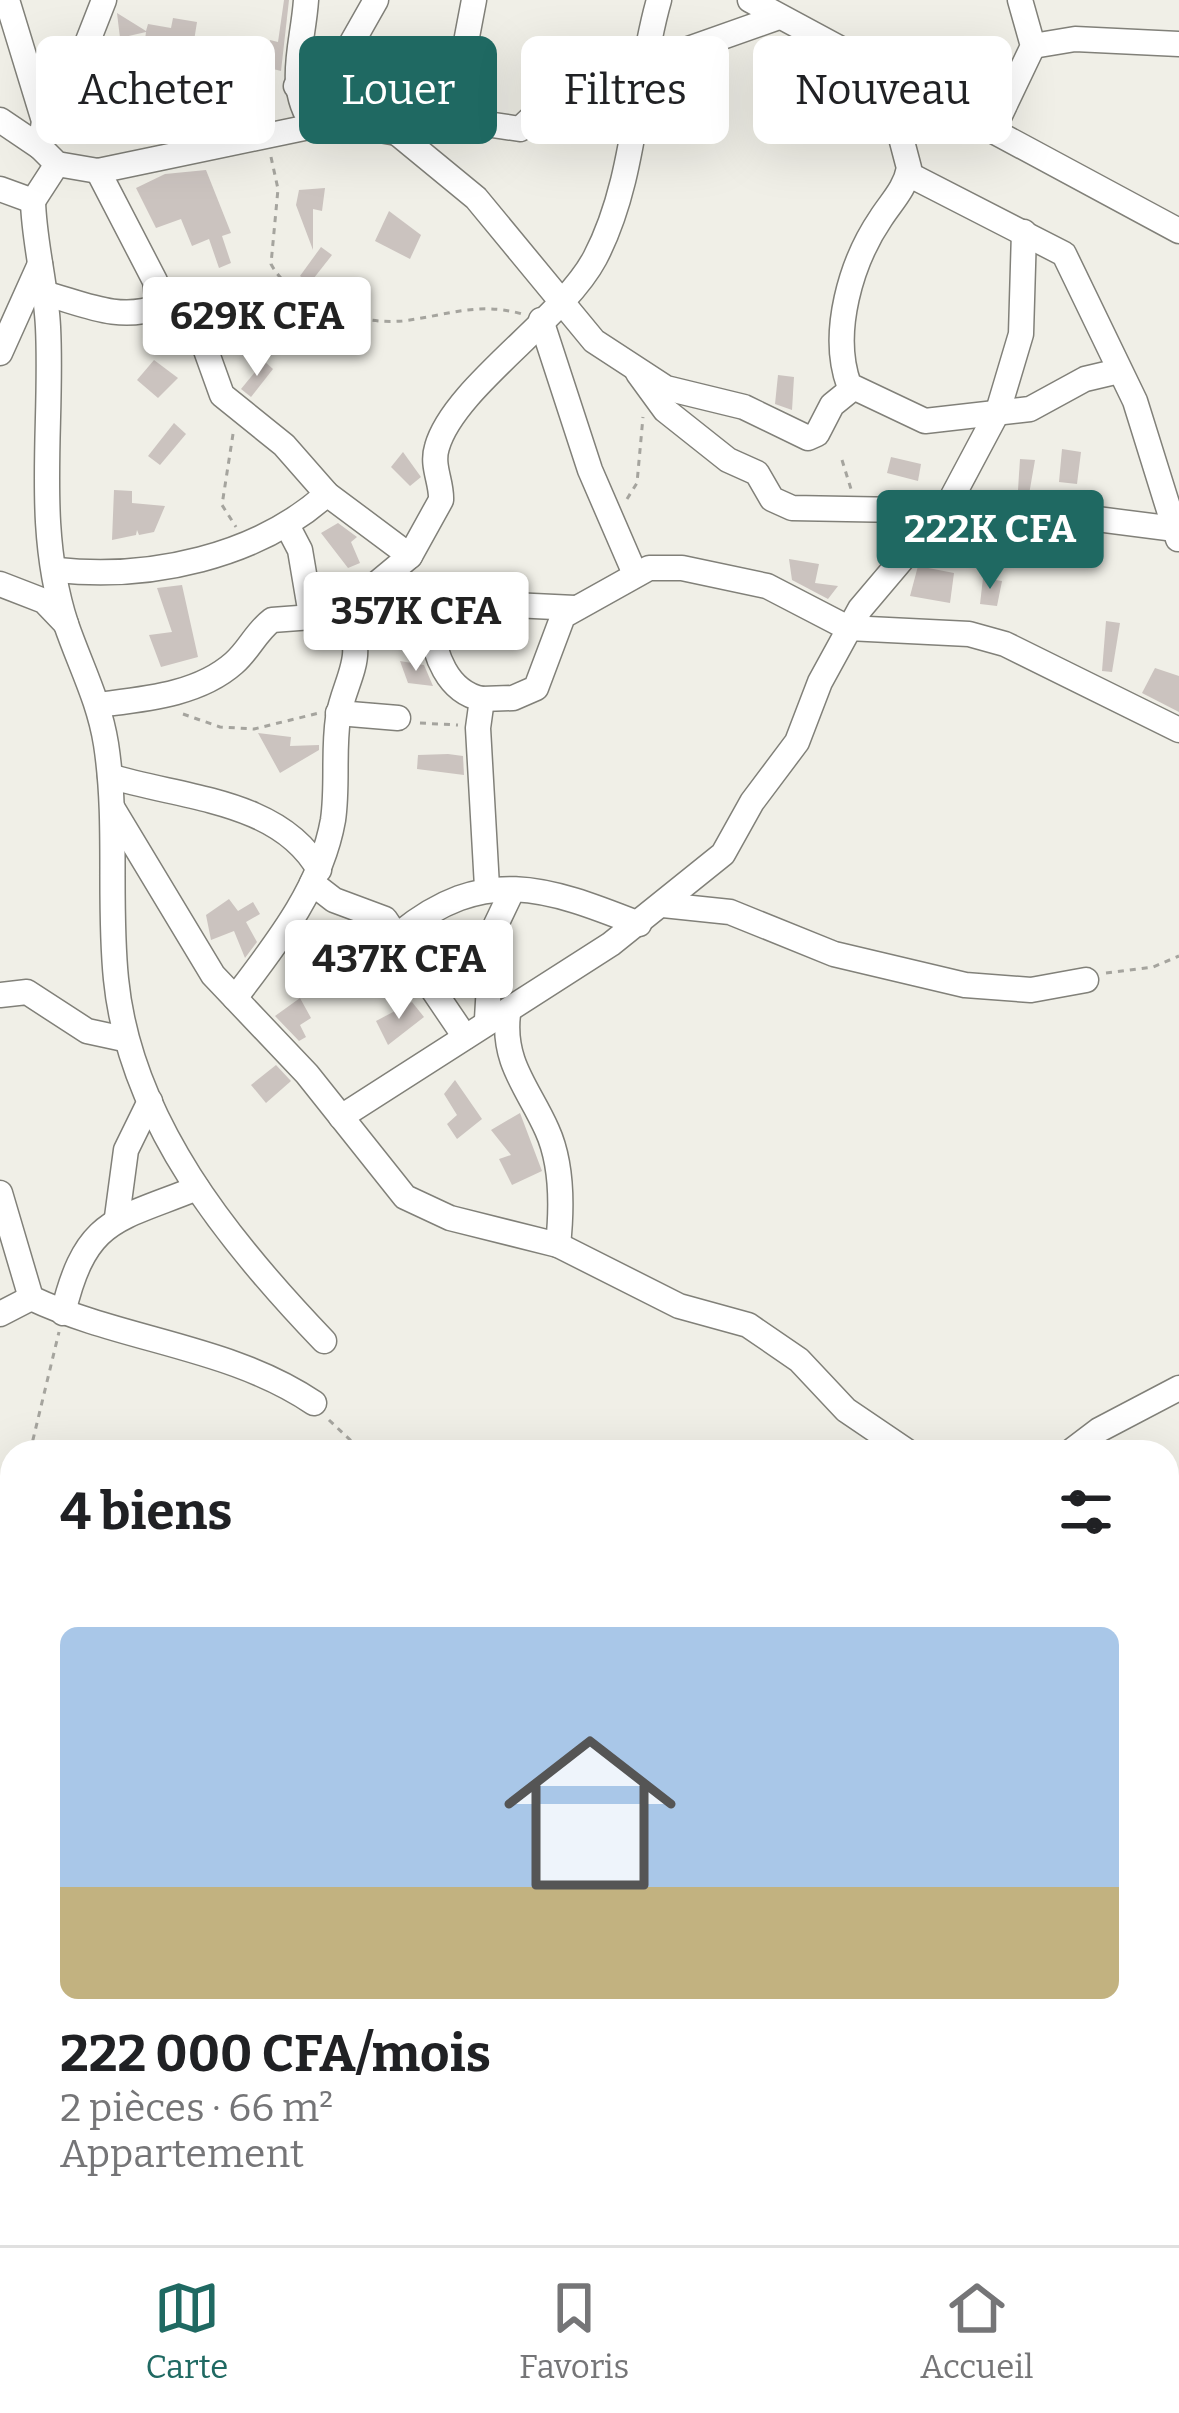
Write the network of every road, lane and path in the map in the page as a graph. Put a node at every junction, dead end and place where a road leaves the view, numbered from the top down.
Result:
1 (7, 0) edge
2 (104, 0) edge
3 (306, 0) edge
4 (376, 0) edge
5 (474, 0) edge
6 (659, 0) edge
7 (750, 0) edge
8 (1020, 0) edge
9 (778, 17) junction
10 (90, 36) edge
11 (356, 36) edge
12 (467, 36) edge
13 (651, 36) edge
14 (725, 36) edge
15 (814, 36) edge
16 (1179, 44) edge
17 (1034, 46) junction
18 (299, 84) edge
19 (296, 86) junction
20 (1012, 91) edge
21 (36, 96) edge
22 (299, 102) edge
23 (0, 120) edge
24 (1012, 140) edge
25 (47, 144) edge
26 (237, 144) edge
27 (269, 144) edge
28 (424, 144) edge
29 (632, 144) edge
30 (905, 144) edge
31 (48, 155) junction
32 (98, 171) junction
33 (908, 174) junction
34 (0, 189) edge
35 (33, 200) junction
36 (1179, 230) edge
37 (1024, 232) junction
38 (40, 264) junction
39 (43, 293) junction
40 (158, 307) junction
41 (550, 313) junction
42 (0, 353) edge
43 (1119, 371) junction
44 (638, 373) junction
45 (853, 388) junction
46 (652, 396) junction
47 (998, 411) junction
48 (245, 416) junction
49 (842, 460) dead end
50 (327, 494) junction
51 (866, 508) junction
52 (939, 515) junction
53 (612, 521) junction
54 (288, 527) junction
55 (1177, 535) edge
56 (246, 544) junction
57 (410, 556) junction
58 (57, 570) junction
59 (635, 574) junction
60 (0, 584) edge
61 (575, 608) junction
62 (311, 615) junction
63 (431, 622) junction
64 (66, 624) junction
65 (346, 624) junction
66 (848, 628) junction
67 (482, 699) junction
68 (98, 705) junction
69 (338, 712) junction
70 (180, 713) dead end
71 (398, 718) joint
72 (478, 728) junction
73 (1179, 730) edge
74 (110, 776) junction
75 (112, 807) junction
76 (315, 877) junction
77 (487, 887) junction
78 (512, 891) junction
79 (663, 905) junction
80 (639, 923) junction
81 (399, 934) junction
82 (1179, 956) edge
83 (1086, 980) joint
84 (0, 995) edge
85 (235, 998) junction
86 (497, 1016) junction
87 (465, 1036) junction
88 (124, 1039) junction
89 (150, 1101) junction
90 (341, 1117) junction
91 (197, 1188) junction
92 (0, 1193) edge
93 (117, 1216) junction
94 (558, 1245) junction
95 (31, 1298) junction
96 (63, 1313) junction
97 (0, 1314) edge
98 (324, 1341) dead end
99 (1179, 1388) edge
100 (314, 1403) joint
101 (33, 1440) edge
102 (351, 1440) edge
103 (890, 1440) edge
104 (1090, 1440) edge

1 - 21 street
2 - 10 street
3 - 19 street
4 - 11 street
5 - 12 street
6 - 13 street
7 - 9 street
8 - 17 street
9 - 14 street
9 - 15 street
16 - 17 street
17 - 20 street
18 - 19 street
19 - 22 street
23 - 31 street
24 - 36 street
25 - 31 street
26 - 32 street
27 - 41 path
28 - 41 street
29 - 41 street
30 - 33 street
31 - 32 street
31 - 35 street
32 - 40 street
33 - 37 street
33 - 45 street
34 - 35 street
35 - 38 street
37 - 43 street
37 - 47 street
38 - 39 street
38 - 42 street
39 - 40 street
39 - 58 street
40 - 48 street
41 - 44 street
41 - 53 street
41 - 57 street
43 - 47 street
43 - 55 street
44 - 45 street
44 - 46 street
45 - 47 street
46 - 51 street
46 - 53 path
47 - 52 street
48 - 50 street
48 - 56 path
49 - 51 path
50 - 54 street
50 - 57 street
51 - 52 street
52 - 55 street
52 - 66 street
53 - 59 street
54 - 56 street
54 - 62 street
56 - 58 street
57 - 63 path
57 - 65 street
58 - 64 street
59 - 61 street
59 - 66 street
60 - 64 street
61 - 63 street
61 - 67 street
62 - 65 street
62 - 68 street
63 - 65 street
63 - 67 street
64 - 68 street
65 - 69 street
66 - 73 street
66 - 79 street
67 - 72 street
68 - 74 street
69 - 70 path
69 - 71 street
69 - 76 street
71 - 72 path
72 - 77 street
74 - 75 street
74 - 76 street
75 - 85 street
75 - 88 street
76 - 81 street
76 - 85 street
77 - 78 street
77 - 81 street
78 - 80 street
78 - 86 street
79 - 80 street
79 - 83 street
80 - 86 street
81 - 87 street
82 - 83 path
84 - 88 street
85 - 90 street
86 - 87 street
86 - 94 street
87 - 90 street
88 - 89 street
89 - 91 street
89 - 93 street
90 - 94 street
91 - 93 street
91 - 98 street
92 - 95 street
93 - 96 street
94 - 103 street
95 - 96 street
95 - 97 street
96 - 100 street
96 - 101 path
99 - 104 street
100 - 102 path

